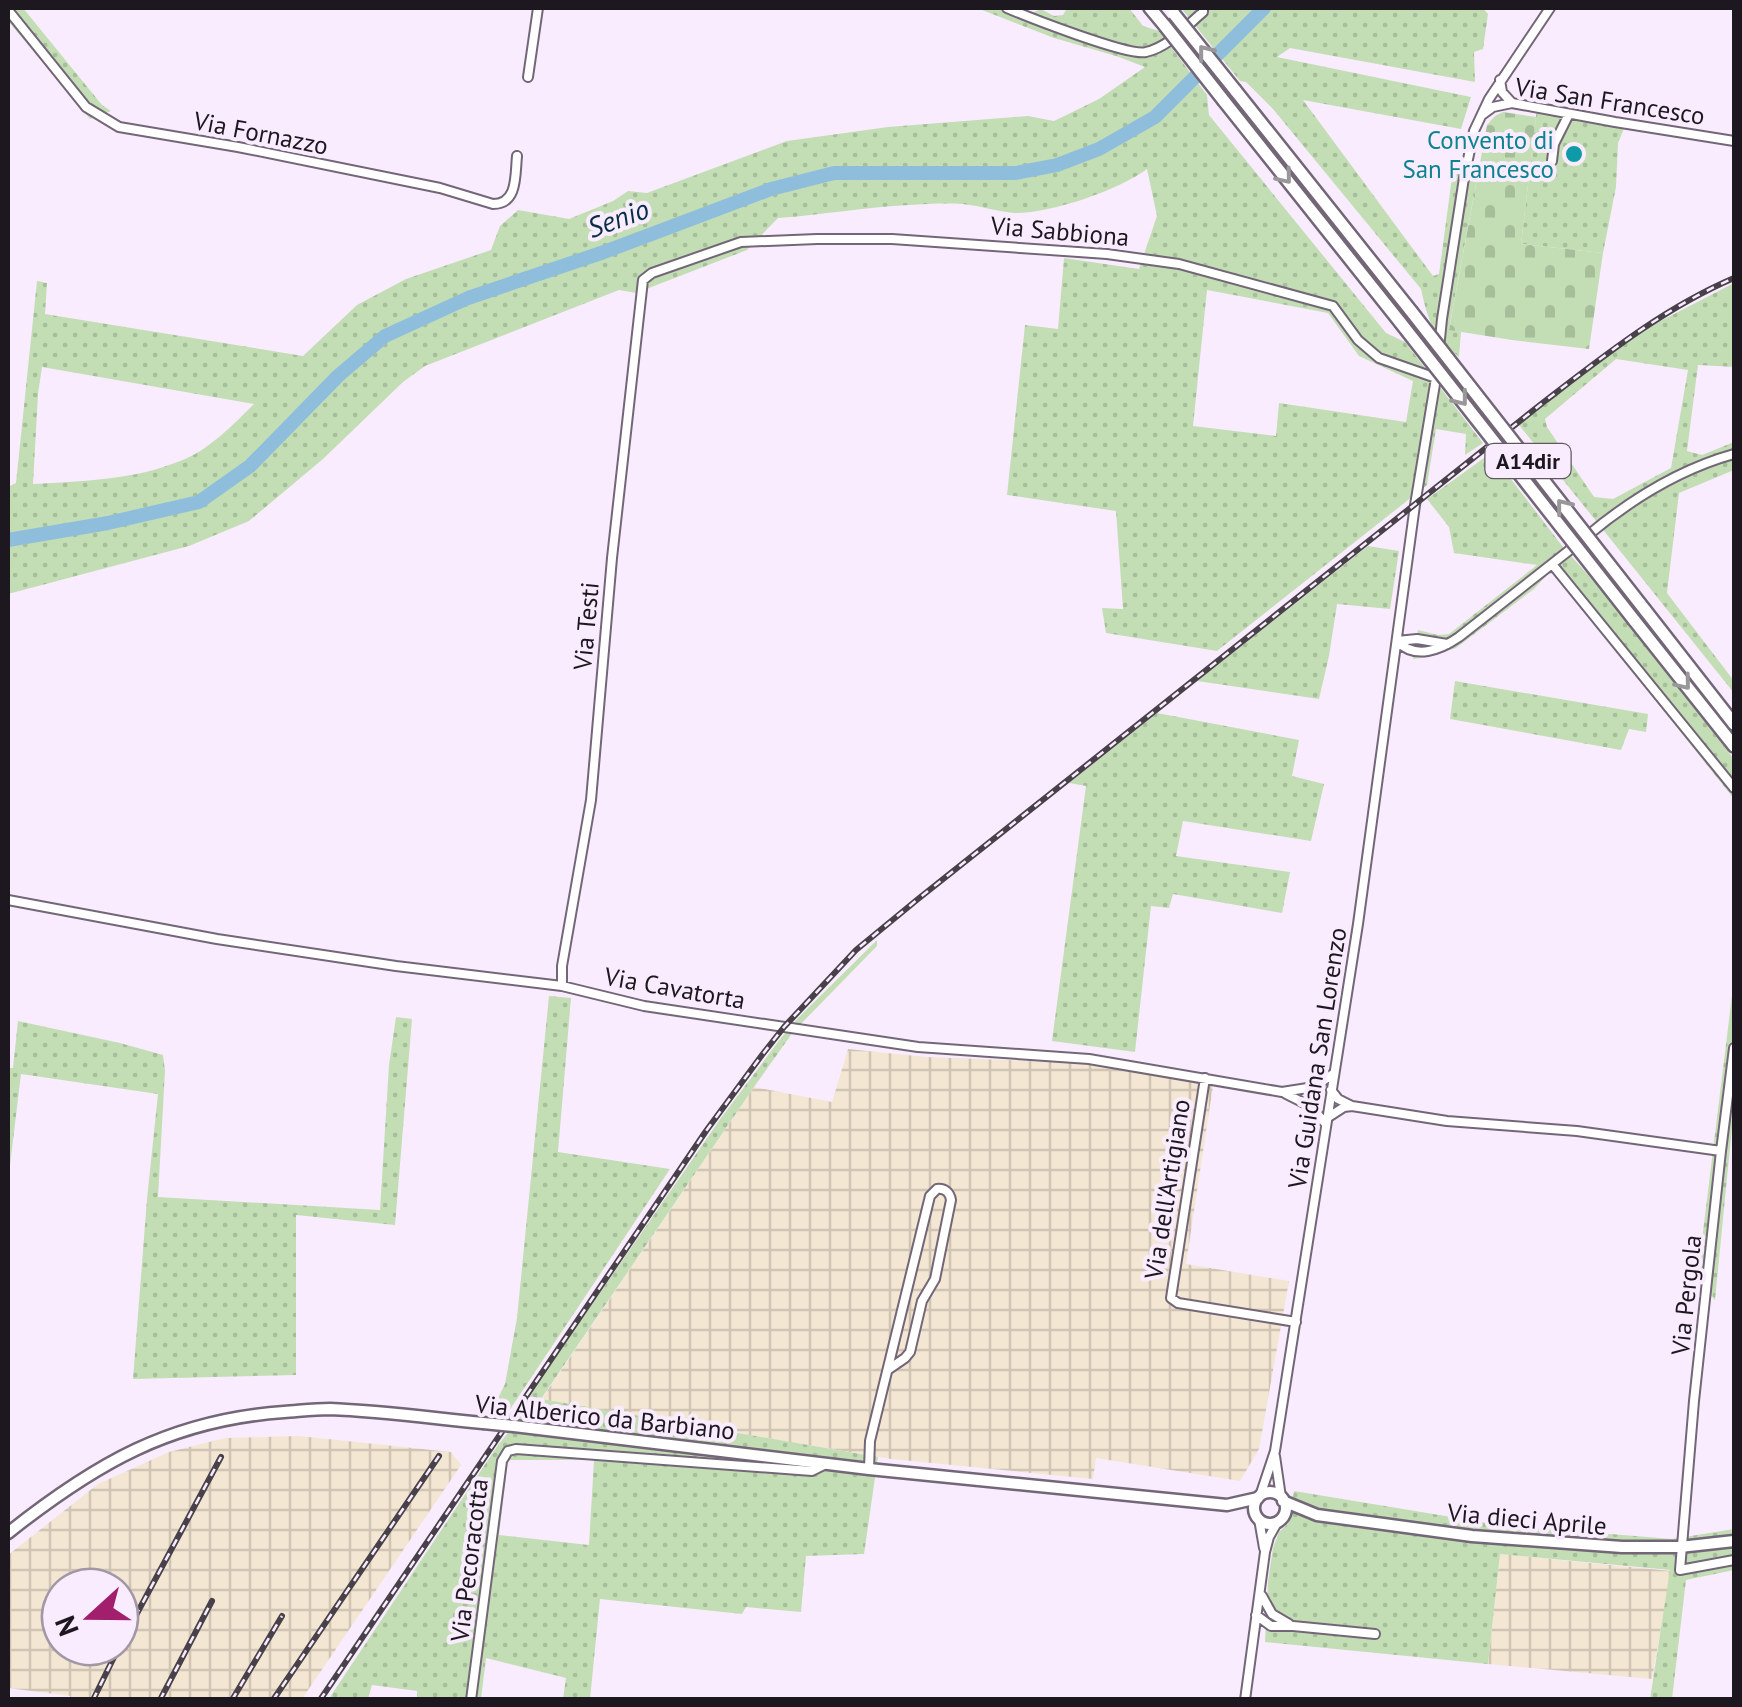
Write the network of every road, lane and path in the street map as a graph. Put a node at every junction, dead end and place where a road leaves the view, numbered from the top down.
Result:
1 (538, 8) edge
2 (1007, 8) edge
3 (1150, 8) edge
4 (1203, 8) edge
5 (1550, 8) edge
6 (8, 10) edge
7 (1172, 11) edge
8 (528, 76) dead end
9 (1500, 80) junction
10 (1512, 103) junction
11 (1482, 114) junction
12 (1569, 114) junction
13 (1734, 141) edge
14 (516, 156) dead end
15 (1552, 161) dead end
16 (652, 273) joint
17 (1436, 378) junction
18 (1734, 454) edge
19 (1552, 564) junction
20 (1400, 614) junction
21 (1417, 638) junction
22 (1397, 641) junction
23 (1448, 644) junction
24 (1417, 652) junction
25 (1393, 671) junction
26 (1734, 724) edge
27 (1734, 746) edge
28 (1734, 788) edge
29 (8, 900) edge
30 (562, 986) junction
31 (1734, 1048) edge
32 (1334, 1073) junction
33 (1205, 1078) junction
34 (1310, 1088) junction
35 (1282, 1092) junction
36 (1330, 1095) junction
37 (1310, 1106) junction
38 (1352, 1106) junction
39 (1326, 1121) junction
40 (1721, 1151) junction
41 (1296, 1322) junction
42 (889, 1369) junction
43 (1275, 1451) junction
44 (828, 1462) junction
45 (869, 1469) junction
46 (1259, 1497) junction
47 (1282, 1499) junction
48 (1227, 1505) junction
49 (1317, 1515) junction
50 (1258, 1518) junction
51 (1280, 1520) junction
52 (8, 1533) edge
53 (1731, 1543) edge
54 (1680, 1547) junction
55 (1264, 1552) junction
56 (1734, 1560) edge
57 (1260, 1590) junction
58 (1270, 1612) junction
59 (1256, 1615) junction
60 (1271, 1626) junction
61 (1293, 1626) junction
62 (1375, 1634) dead end
63 (1253, 1636) junction
64 (471, 1700) edge
65 (1245, 1700) edge

1 - 8 street
2 - 4 street
3 -> 27 highway, A14dir, bridge
5 - 9 street
6 - 14 street, Via Fornazzo
26 -> 7 highway, A14dir, bridge
9 - 10 street
9 - 11 street
10 - 11 street, Via San Francesco
10 - 12 street, Via San Francesco
11 - 17 street
12 - 13 street, Via San Francesco
12 - 15 street
16 - 17 street, Via Sabbiona
16 - 30 street, Via Testi
17 - 20 street
18 - 19 street
19 - 23 street
19 - 28 street
20 - 21 street
20 - 22 street
21 - 22 street
21 - 23 street
22 - 24 street
22 - 25 street
23 - 24 street
24 - 25 street
25 - 32 street, Via Guidana San Lorenzo
29 - 30 street, Via Cavatorta
30 - 33 street, Via Cavatorta
31 - 40 street, Via Pergola
32 - 34 street, Via Cavatorta
32 - 36 street, Via Guidana San Lorenzo
33 - 35 street, Via Cavatorta
33 - 41 street, Via dell'Artigiano
34 - 35 street, Via Cavatorta
34 - 36 street
35 - 37 street
36 - 37 street
36 - 38 street
36 - 39 street, Via Guidana San Lorenzo
37 - 39 street
38 - 39 street
38 - 40 street
39 - 41 street, Via Guidana San Lorenzo
40 - 54 street, Via Pergola
41 - 43 street, Via Guidana San Lorenzo
42 - 42 street
42 - 45 street
43 - 46 street
43 - 47 street
44 - 45 main road, Via Alberico da Barbiano
44 - 52 main road, Via Alberico da Barbiano, bridge
44 - 64 street, Via Pecoracotta
45 - 48 main road, Via Alberico da Barbiano
46 - 47 main road
46 - 48 main road, Via Alberico da Barbiano
46 - 50 main road
47 - 49 main road, Via dieci Aprile
47 - 51 main road
48 - 50 main road, Via Alberico da Barbiano
49 - 51 main road, Via dieci Aprile
49 - 54 main road, Via dieci Aprile
50 - 51 main road
50 - 55 street
51 - 55 street
53 - 54 main road, Via dieci Aprile
54 - 56 street, Via Pergola
55 - 57 street
57 - 58 street
57 - 59 street
58 - 59 street
58 - 61 street
59 - 60 street
59 - 63 street
60 - 61 street
60 - 63 street
61 - 62 street
63 - 65 street

